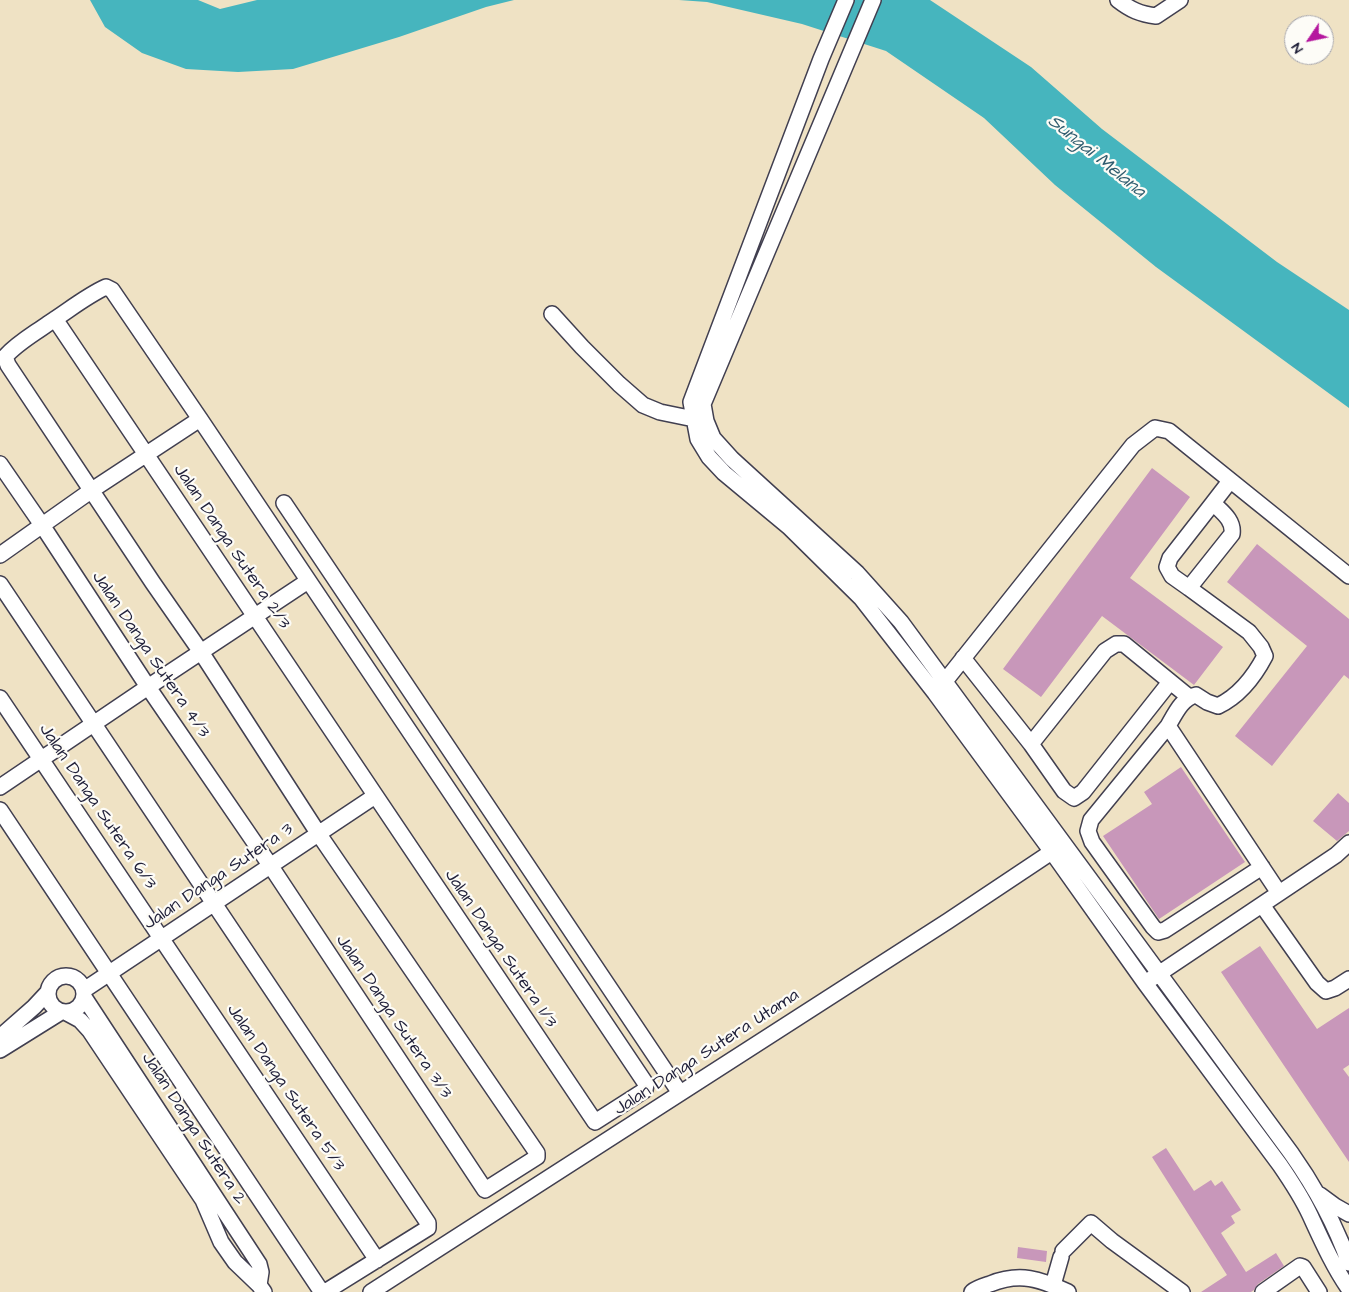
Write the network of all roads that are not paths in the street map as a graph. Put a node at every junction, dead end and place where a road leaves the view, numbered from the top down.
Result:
1 (846, 0) edge
2 (873, 0) edge
3 (1118, 0) edge
4 (1180, 0) edge
5 (552, 314) dead end
6 (55, 319) junction
7 (694, 419) junction
8 (200, 420) junction
9 (147, 454) junction
10 (0, 464) edge
11 (1230, 481) junction
12 (92, 490) junction
13 (284, 503) dead end
14 (1213, 503) junction
15 (42, 525) junction
16 (0, 555) edge
17 (1349, 576) edge
18 (308, 581) junction
19 (0, 584) edge
20 (1188, 588) junction
21 (255, 616) junction
22 (201, 652) junction
23 (963, 658) junction
24 (1170, 682) junction
25 (148, 687) junction
26 (940, 688) junction
27 (1189, 697) junction
28 (0, 698) edge
29 (93, 724) junction
30 (1168, 726) junction
31 (1031, 744) junction
32 (41, 759) junction
33 (0, 787) edge
34 (375, 796) junction
35 (0, 810) edge
36 (318, 833) junction
37 (1057, 848) junction
38 (1347, 850) edge
39 (270, 865) junction
40 (1262, 867) junction
41 (1279, 893) junction
42 (214, 903) junction
43 (1262, 904) junction
44 (162, 938) junction
45 (110, 973) junction
46 (1158, 974) junction
47 (1349, 979) edge
48 (1145, 983) junction
49 (48, 992) junction
50 (84, 994) junction
51 (64, 1012) junction
52 (0, 1037) edge
53 (0, 1050) edge
54 (680, 1092) junction
55 (1317, 1193) junction
56 (1349, 1214) edge
57 (1343, 1231) edge
58 (1323, 1245) junction
59 (376, 1260) junction
60 (1349, 1263) edge
61 (1053, 1285) junction
62 (262, 1288) edge
63 (1349, 1288) edge
64 (975, 1291) edge
65 (325, 1292) edge
66 (371, 1292) edge
67 (1068, 1292) edge
68 (1182, 1292) edge
69 (1263, 1292) edge
70 (1319, 1292) edge

1 - 7 street
2 - 26 street
3 - 4 street
5 - 7 street
6 - 8 street
6 - 9 street, Jalan Danga Sutera 2/3
6 - 12 street
7 - 26 street
8 - 9 street
8 - 18 street
9 - 12 street
9 - 21 street, Jalan Danga Sutera 2/3
10 - 15 street, Jalan Danga Sutera 4/3
11 - 14 street
11 - 17 street
11 - 23 street
12 - 15 street
12 - 22 street
13 - 54 street
14 - 20 street
14 - 20 street
15 - 16 street
15 - 25 street, Jalan Danga Sutera 4/3
18 - 21 street
18 - 34 street, Jalan Danga Sutera 1/3
19 - 29 street
20 - 27 street
21 - 22 street
21 - 34 street, Jalan Danga Sutera 2/3
22 - 25 street
22 - 36 street
23 - 26 street
23 - 31 street
24 - 27 street
24 - 31 street
24 - 31 street
25 - 29 street
25 - 39 street, Jalan Danga Sutera 4/3
26 - 37 street
27 - 30 street
28 - 32 street, Jalan Danga Sutera 6/3
29 - 32 street
29 - 42 street
30 - 40 street
30 - 40 street
32 - 33 street
32 - 44 street, Jalan Danga Sutera 6/3
34 - 36 street, Jalan Danga Sutera 3
35 - 45 street
36 - 39 street, Jalan Danga Sutera 3
36 - 39 street, Jalan Danga Sutera 3/3
37 - 46 street
37 - 48 street
37 - 54 street, Jalan Danga Sutera Utama
38 - 41 street
39 - 42 street, Jalan Danga Sutera 3
40 - 41 street
41 - 43 street
42 - 44 street, Jalan Danga Sutera 3
42 - 59 street
43 - 46 street
43 - 47 street
44 - 45 street, Jalan Danga Sutera 3
44 - 59 street, Jalan Danga Sutera 5/3
45 - 50 street, Jalan Danga Sutera 3
45 - 65 street
46 - 48 street
46 - 55 street
48 - 58 street
49 - 50 street
49 - 51 street
49 - 52 street
50 - 51 street
50 - 62 street, Jalan Danga Sutera 2
51 - 53 street
51 - 62 street, Jalan Danga Sutera 2
54 - 66 street, Jalan Danga Sutera Utama
55 - 56 street
55 - 57 street
57 - 58 street
57 - 60 street
58 - 63 street
59 - 65 street
61 - 64 street
61 - 67 street
61 - 68 street
69 - 70 street

